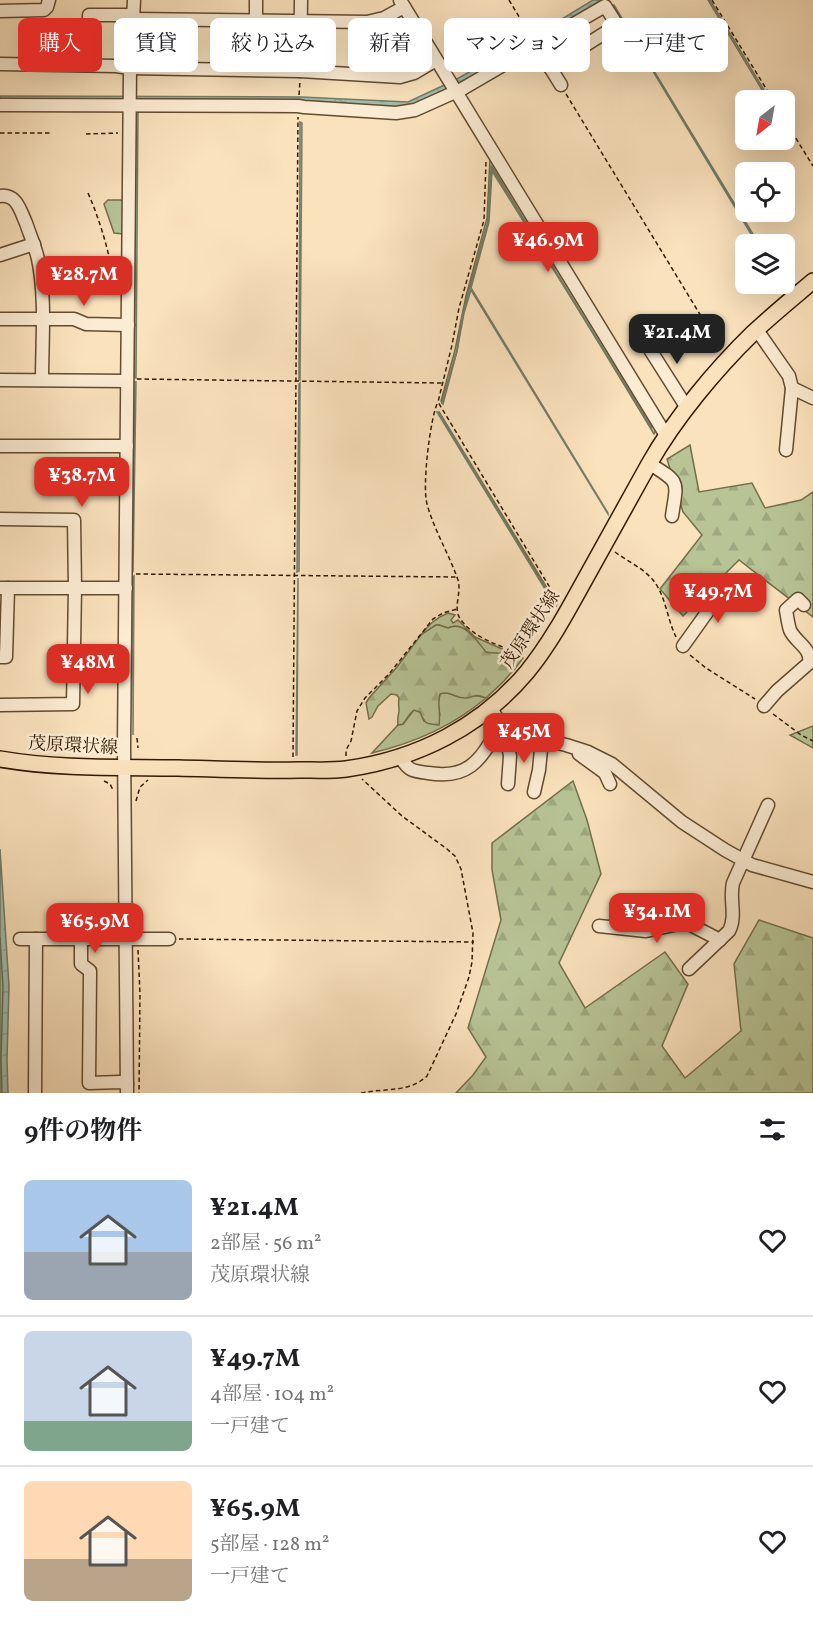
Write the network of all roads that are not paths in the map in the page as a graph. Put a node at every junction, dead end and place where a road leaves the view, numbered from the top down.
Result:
1 (49, 0) edge
2 (134, 0) edge
3 (256, 0) edge
4 (301, 0) edge
5 (402, 4) edge
6 (0, 11) edge
7 (134, 17) junction
8 (89, 18) edge
9 (210, 18) edge
10 (256, 18) edge
11 (301, 18) edge
12 (585, 18) edge
13 (336, 21) edge
14 (590, 42) edge
15 (436, 60) junction
16 (0, 64) edge
17 (114, 66) edge
18 (130, 72) edge
19 (320, 72) edge
20 (491, 72) edge
21 (553, 72) edge
22 (561, 85) road end
23 (456, 92) junction
24 (0, 105) edge
25 (130, 105) junction
26 (0, 196) edge
27 (34, 244) junction
28 (0, 255) edge
29 (813, 281) edge
30 (0, 319) edge
31 (42, 319) junction
32 (128, 325) junction
33 (685, 325) dead end
34 (757, 330) junction
35 (0, 380) edge
36 (42, 380) junction
37 (127, 380) junction
38 (792, 388) junction
39 (813, 398) edge
40 (687, 408) junction
41 (667, 437) junction
42 (0, 446) edge
43 (127, 446) junction
44 (786, 450) dead end
45 (650, 464) junction
46 (672, 516) dead end
47 (0, 519) edge
48 (728, 584) dead end
49 (4, 588) edge
50 (75, 588) junction
51 (126, 588) junction
52 (804, 605) dead end
53 (683, 646) road end
54 (0, 657) edge
55 (0, 705) edge
56 (764, 706) road end
57 (490, 708) junction
58 (505, 728) junction
59 (542, 739) junction
60 (566, 745) junction
61 (400, 757) junction
62 (0, 759) edge
63 (125, 768) junction
64 (508, 784) dead end
65 (610, 784) dead end
66 (534, 792) dead end
67 (768, 805) dead end
68 (743, 860) junction
69 (813, 882) edge
70 (599, 926) dead end
71 (20, 939) dead end
72 (36, 939) junction
73 (81, 939) junction
74 (132, 939) junction
75 (169, 939) road end
76 (720, 940) junction
77 (689, 969) dead end
78 (127, 1089) edge
79 (34, 1093) edge

1 - 6 street
2 - 7 street
3 - 10 street
4 - 11 street
5 - 13 street
5 - 15 street
7 - 8 street
7 - 9 street
12 - 14 street
15 - 19 street
15 - 23 street
16 - 17 street
18 - 25 street
20 - 23 street
21 - 22 street
23 - 25 street
23 - 41 street
24 - 25 street
25 - 32 street
26 - 27 street
27 - 28 street
27 - 31 street
29 - 34 main road, 茂原環状線
30 - 31 street
31 - 32 street
31 - 36 street
32 - 37 street
33 - 40 street
34 - 38 street
34 - 40 main road, 茂原環状線
35 - 36 street
36 - 37 street
37 - 43 street
38 - 39 street
38 - 44 street
40 - 41 main road, 茂原環状線
41 - 45 main road, 茂原環状線
42 - 43 street
43 - 51 street
45 - 46 street
45 - 57 main road, 茂原環状線
47 - 50 street
48 - 53 street
49 - 50 street
49 - 54 street
50 - 51 street
50 - 55 street
51 - 63 street
52 - 56 street
57 - 58 street
57 - 61 main road, 茂原環状線
58 - 59 street
58 - 61 street
58 - 64 street
59 - 60 street
59 - 66 street
60 - 65 street
60 - 68 street
61 - 63 main road, 茂原環状線
62 - 63 main road, 茂原環状線
63 - 74 street
67 - 68 street
68 - 69 street
68 - 76 street
70 - 76 street
71 - 72 street
72 - 73 street
72 - 79 street
73 - 74 street
73 - 78 street
74 - 75 street
74 - 78 street
76 - 77 street

